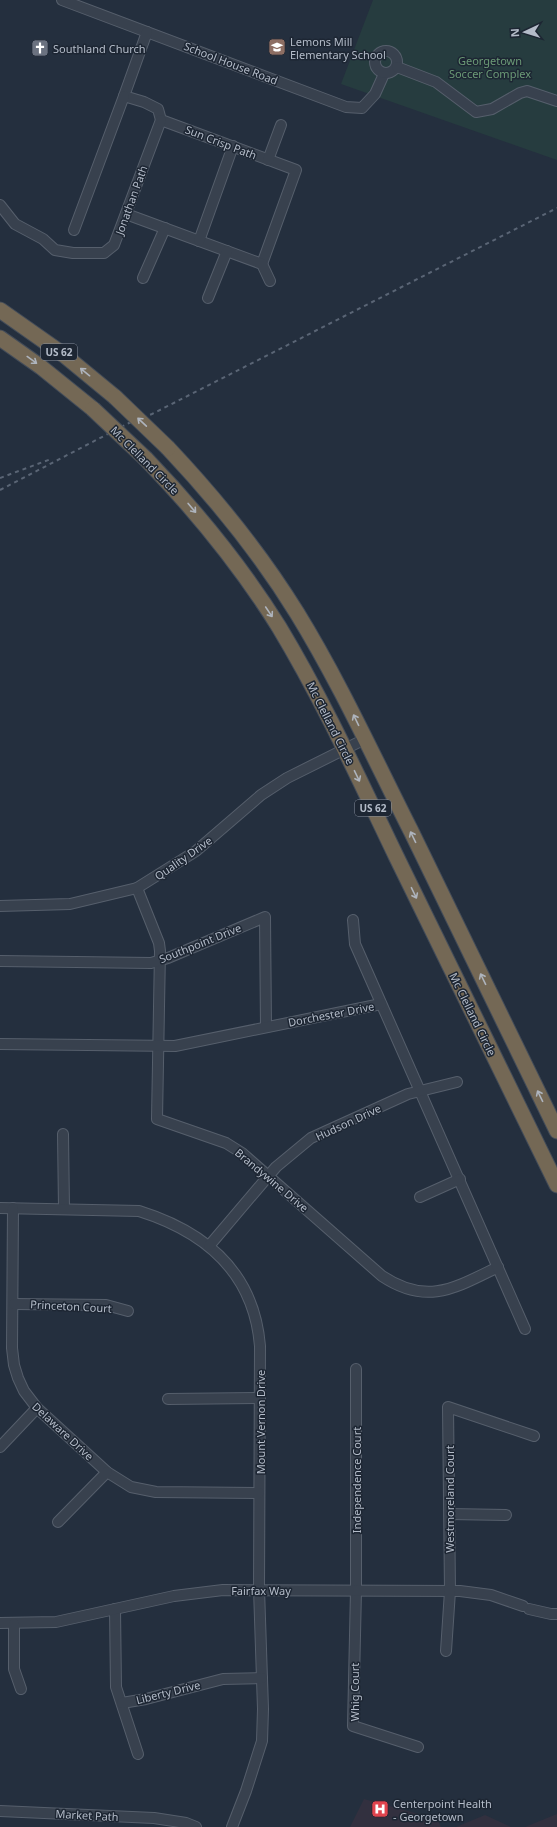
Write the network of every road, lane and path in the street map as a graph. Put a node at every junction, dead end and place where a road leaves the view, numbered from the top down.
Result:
1 (62, 0) edge
2 (147, 32) junction
3 (397, 67) junction
4 (384, 74) junction
5 (124, 96) junction
6 (557, 101) edge
7 (161, 120) junction
8 (281, 126) dead end
9 (233, 146) junction
10 (268, 160) junction
11 (0, 205) edge
12 (126, 214) junction
13 (164, 228) junction
14 (74, 230) dead end
15 (199, 241) junction
16 (227, 251) junction
17 (262, 264) junction
18 (143, 278) dead end
19 (270, 281) dead end
20 (208, 298) dead end
21 (0, 310) edge
22 (0, 338) edge
23 (365, 738) junction
24 (344, 749) junction
25 (137, 888) junction
26 (0, 906) edge
27 (353, 920) dead end
28 (160, 960) junction
29 (0, 961) edge
30 (382, 1004) junction
31 (266, 1027) junction
32 (0, 1044) edge
33 (160, 1045) junction
34 (457, 1082) dead end
35 (421, 1091) junction
36 (557, 1131) edge
37 (63, 1134) dead end
38 (269, 1176) junction
39 (460, 1179) junction
40 (557, 1185) edge
41 (420, 1197) dead end
42 (0, 1208) edge
43 (13, 1208) junction
44 (64, 1209) junction
45 (209, 1246) junction
46 (498, 1267) junction
47 (14, 1304) junction
48 (128, 1311) dead end
49 (525, 1329) dead end
50 (356, 1369) dead end
51 (260, 1398) junction
52 (168, 1399) dead end
53 (37, 1408) junction
54 (534, 1436) dead end
55 (0, 1447) edge
56 (107, 1472) junction
57 (259, 1493) junction
58 (450, 1514) junction
59 (506, 1515) dead end
60 (58, 1522) dead end
61 (259, 1589) junction
62 (356, 1590) junction
63 (450, 1591) junction
64 (115, 1609) junction
65 (557, 1614) edge
66 (0, 1623) edge
67 (14, 1624) junction
68 (446, 1651) dead end
69 (262, 1678) junction
70 (21, 1689) dead end
71 (122, 1703) junction
72 (418, 1747) dead end
73 (138, 1754) dead end
74 (0, 1811) edge
75 (196, 1827) edge
76 (232, 1827) edge

1 - 2 street, School House Road
2 - 4 street, School House Road
2 - 5 street
3 - 4 street
3 - 4 street
3 - 6 street
5 - 7 street
5 - 14 street
7 - 9 street, Sun Crisp Path
7 - 12 street, Jonathan Path
8 - 10 street
9 - 10 street, Sun Crisp Path
9 - 15 street
10 - 17 street, Sun Crisp Path
11 - 12 street, Jonathan Path
12 - 13 street
13 - 15 street
13 - 18 street
15 - 16 street
16 - 17 street
16 - 20 street
17 - 19 street
23 -> 21 highway, Mc Clelland Circle / US 62, bridge
22 -> 24 highway, Mc Clelland Circle / US 62, bridge
23 - 24 street, Quality Drive
36 -> 23 highway, Mc Clelland Circle / US 62
24 - 25 street, Quality Drive
24 -> 40 highway, Mc Clelland Circle / US 62
25 - 26 street, Quality Drive
25 - 28 street, Brandywine Drive
27 - 30 street
28 - 29 street, Southpoint Drive
28 - 31 street, Southpoint Drive
28 - 33 street, Brandywine Drive
30 - 31 street, Dorchester Drive
30 - 35 street, Dorchester Drive
31 - 33 street, Dorchester Drive
32 - 33 street, Dorchester Drive
33 - 38 street, Brandywine Drive
34 - 35 street, Hudson Drive
35 - 38 street, Hudson Drive
35 - 39 street, Dorchester Drive
37 - 44 street
38 - 45 street, Hudson Drive
38 - 46 street, Brandywine Drive
39 - 41 street
39 - 46 street, Dorchester Drive
42 - 43 street, Mount Vernon Drive
43 - 44 street, Mount Vernon Drive
43 - 47 street, Delaware Drive
44 - 45 street, Mount Vernon Drive
45 - 51 street, Mount Vernon Drive
46 - 49 street, Dorchester Drive
47 - 48 street, Princeton Court
47 - 53 street, Delaware Drive
50 - 62 street, Independence Court
51 - 52 street
51 - 57 street, Mount Vernon Drive
53 - 55 street
53 - 56 street, Delaware Drive
54 - 58 street, Westmoreland Court
56 - 57 street, Delaware Drive
56 - 60 street
57 - 61 street, Mount Vernon Drive
58 - 59 street
58 - 63 street, Westmoreland Court
61 - 62 street, Fairfax Way
61 - 64 street, Fairfax Way
61 - 69 street, Mount Vernon Drive
62 - 63 street, Fairfax Way
62 - 72 street, Whig Court
63 - 65 street, Fairfax Way
63 - 68 street, Westmoreland Court
64 - 67 street, Fairfax Way
64 - 71 street, Liberty Drive
66 - 67 street, Fairfax Way
67 - 70 street
69 - 71 street, Liberty Drive
69 - 76 street, Mount Vernon Drive
71 - 73 street
74 - 75 street, Market Path

